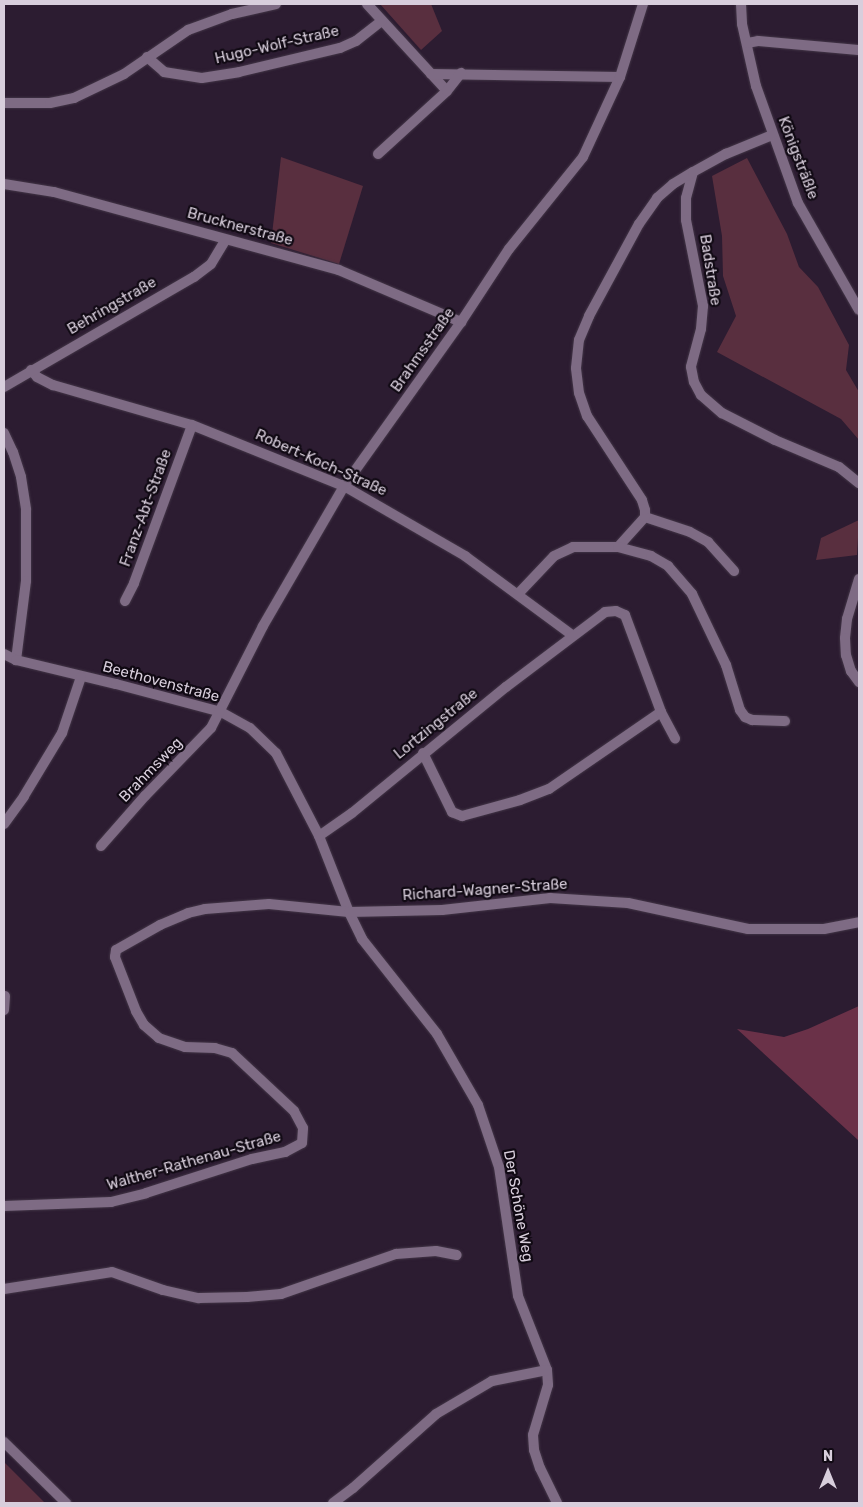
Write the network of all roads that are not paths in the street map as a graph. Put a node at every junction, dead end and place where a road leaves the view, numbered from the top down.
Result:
1 (276, 4) edge
2 (367, 4) edge
3 (643, 4) edge
4 (741, 4) edge
5 (382, 21) junction
6 (747, 43) junction
7 (859, 50) edge
8 (148, 57) junction
9 (461, 73) junction
10 (431, 74) junction
11 (620, 77) junction
12 (446, 91) junction
13 (4, 103) edge
14 (772, 135) junction
15 (378, 154) dead end
16 (693, 172) junction
17 (4, 184) edge
18 (225, 241) junction
19 (859, 310) edge
20 (461, 322) junction
21 (31, 370) junction
22 (4, 387) edge
23 (192, 425) junction
24 (4, 433) edge
25 (859, 483) edge
26 (344, 486) junction
27 (645, 517) junction
28 (618, 547) junction
29 (734, 571) dead end
30 (859, 579) edge
31 (518, 594) junction
32 (125, 601) dead end
33 (572, 635) junction
34 (4, 654) edge
35 (16, 660) junction
36 (81, 677) junction
37 (859, 682) edge
38 (221, 712) junction
39 (661, 712) junction
40 (785, 721) dead end
41 (675, 738) dead end
42 (423, 753) junction
43 (4, 824) edge
44 (319, 836) junction
45 (101, 846) dead end
46 (349, 912) junction
47 (859, 922) edge
48 (118, 948) joint
49 (5, 996) dead end
50 (4, 1010) edge
51 (4, 1206) edge
52 (457, 1255) dead end
53 (4, 1289) edge
54 (547, 1370) junction
55 (4, 1442) edge
56 (66, 1503) edge
57 (333, 1503) edge
58 (557, 1503) edge

1 - 8 street
2 - 5 street
3 - 11 street, Brahmsstraße
4 - 6 street, Königsträßle
5 - 8 street, Hugo-Wolf-Straße
5 - 10 street
6 - 7 street
6 - 14 street, Königsträßle
8 - 13 street
9 - 10 street
9 - 11 street
9 - 12 street
10 - 12 street
11 - 20 street, Brahmsstraße
12 - 15 street
14 - 16 street
14 - 19 street, Königsträßle
16 - 25 street, Badstraße
16 - 27 street
17 - 18 street, Brucknerstraße
18 - 20 street, Brucknerstraße
18 - 21 street, Behringstraße
20 - 26 street, Brahmsstraße
21 - 22 street, Behringstraße
21 - 23 street, Robert-Koch-Straße
23 - 26 street, Robert-Koch-Straße
23 - 32 street, Franz-Abt-Straße
24 - 35 street
26 - 31 street, Robert-Koch-Straße
26 - 38 street, Brahmsstraße
27 - 28 street
27 - 29 street
28 - 31 street
28 - 40 street
30 - 37 street
31 - 33 street, Robert-Koch-Straße
33 - 39 street, Lortzingstraße
33 - 42 street, Lortzingstraße
34 - 35 street, Beethovenstraße
35 - 36 street, Beethovenstraße
36 - 38 street, Beethovenstraße
36 - 43 street
38 - 44 street, Beethovenstraße
38 - 45 street, Brahmsweg
39 - 41 street
39 - 42 street
42 - 44 street, Lortzingstraße
44 - 46 street, Beethovenstraße
46 - 47 street, Richard-Wagner-Straße
46 - 48 street, Richard-Wagner-Straße
46 - 54 street, Der Schöne Weg
48 - 51 street, Walther-Rathenau-Straße
49 - 50 street
52 - 53 street
54 - 57 street
54 - 58 street, Der Schöne Weg
55 - 56 street

